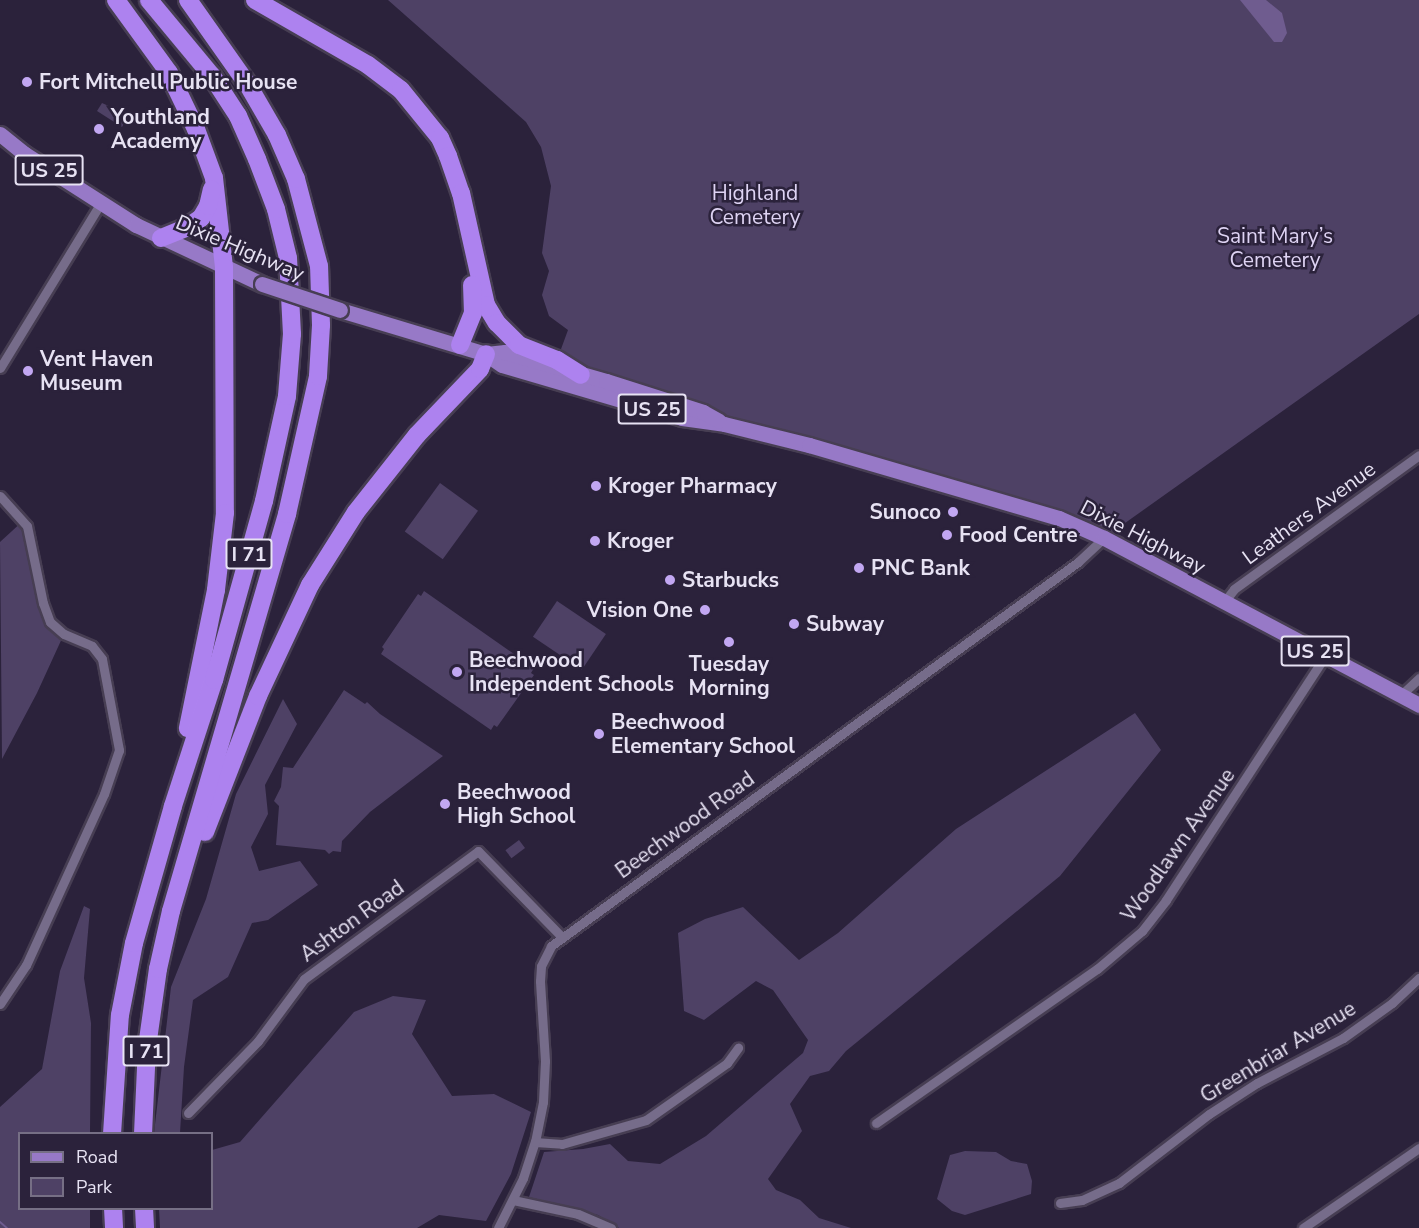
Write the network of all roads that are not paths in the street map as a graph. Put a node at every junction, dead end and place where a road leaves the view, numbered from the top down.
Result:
1 (116, 0) edge
2 (149, 0) edge
3 (188, 0) edge
4 (255, 0) edge
5 (0, 134) edge
6 (214, 178) junction
7 (100, 204) junction
8 (161, 238) junction
9 (470, 241) junction
10 (224, 267) junction
11 (460, 345) junction
12 (486, 354) junction
13 (0, 368) edge
14 (581, 375) junction
15 (724, 424) junction
16 (1419, 455) edge
17 (0, 496) edge
18 (1104, 538) junction
19 (1224, 602) junction
20 (1325, 656) junction
21 (1419, 678) edge
22 (1401, 695) junction
23 (1419, 705) edge
24 (173, 806) junction
25 (562, 937) junction
26 (158, 969) junction
27 (1419, 978) edge
28 (0, 1004) edge
29 (738, 1048) dead end
30 (188, 1113) dead end
31 (876, 1123) dead end
32 (112, 1132) edge
33 (143, 1132) edge
34 (535, 1142) junction
35 (1419, 1148) edge
36 (513, 1200) junction
37 (1060, 1203) dead end
38 (113, 1210) edge
39 (144, 1210) edge
40 (114, 1228) edge
41 (145, 1228) edge
42 (498, 1228) edge
43 (611, 1228) edge
44 (1303, 1228) edge

1 - 6 highway
2 - 24 highway, I 71
3 - 26 highway, I 71
4 - 9 highway
5 - 7 main road, Dixie Highway / US 25
6 - 8 highway
6 - 10 highway
7 - 8 main road, Dixie Highway / US 25
7 - 13 street
8 - 10 main road, Dixie Highway / US 25
9 - 11 highway
9 - 14 highway
10 - 11 main road, Dixie Highway / US 25, bridge
10 - 24 highway
11 - 12 main road, Dixie Highway / US 25
12 - 14 main road, Dixie Highway / US 25
12 - 15 main road, Dixie Highway / US 25
12 - 26 highway
14 - 15 main road, Dixie Highway / US 25
15 - 18 main road, Dixie Highway / US 25
16 - 19 street, Leathers Avenue
17 - 28 street
18 - 19 main road, Dixie Highway / US 25
18 - 25 street, Beechwood Road
19 - 20 main road, Dixie Highway / US 25
20 - 22 main road, Dixie Highway / US 25
20 - 31 street, Woodlawn Avenue
21 - 22 street
22 - 23 main road, Dixie Highway / US 25
24 - 32 highway, I 71
25 - 30 street, Ashton Road
25 - 34 street, Beechwood Road
26 - 33 highway, I 71
27 - 37 street, Greenbriar Avenue
29 - 34 street
34 - 36 street, Beechwood Road
35 - 44 street
36 - 42 street, Beechwood Road
36 - 43 street
38 - 40 highway
39 - 41 highway

